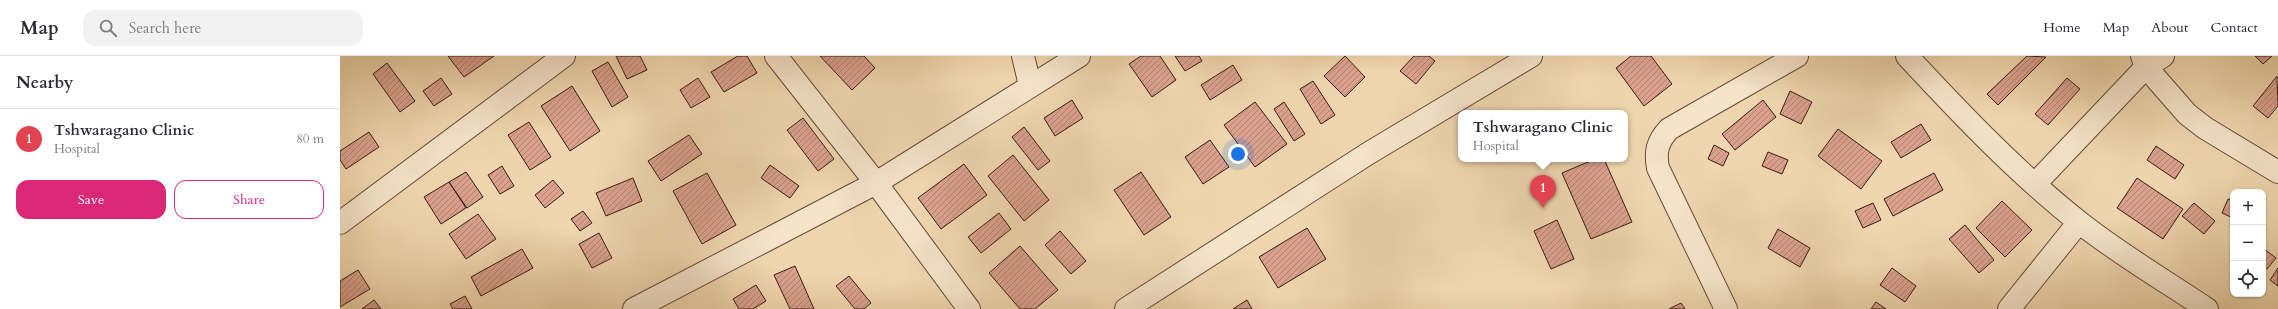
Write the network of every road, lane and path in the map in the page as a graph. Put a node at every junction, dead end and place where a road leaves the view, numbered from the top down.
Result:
1 (564, 56) edge
2 (776, 56) edge
3 (1023, 56) edge
4 (1079, 56) edge
5 (1531, 56) edge
6 (1797, 56) edge
7 (1907, 56) edge
8 (2150, 60) edge
9 (1030, 85) junction
10 (2278, 172) edge
11 (876, 183) junction
12 (2036, 184) junction
13 (2079, 222) junction
14 (340, 223) edge
15 (1134, 307) edge
16 (634, 309) edge
17 (969, 309) edge
18 (1726, 309) edge
19 (2009, 309) edge
20 (2206, 309) edge

1 - 14 street
2 - 11 street
3 - 9 street
4 - 9 street
5 - 15 street
6 - 18 street
7 - 12 street
8 - 10 street
8 - 12 street
9 - 11 street
11 - 16 street
11 - 17 street
12 - 13 street
13 - 19 street
13 - 20 street

